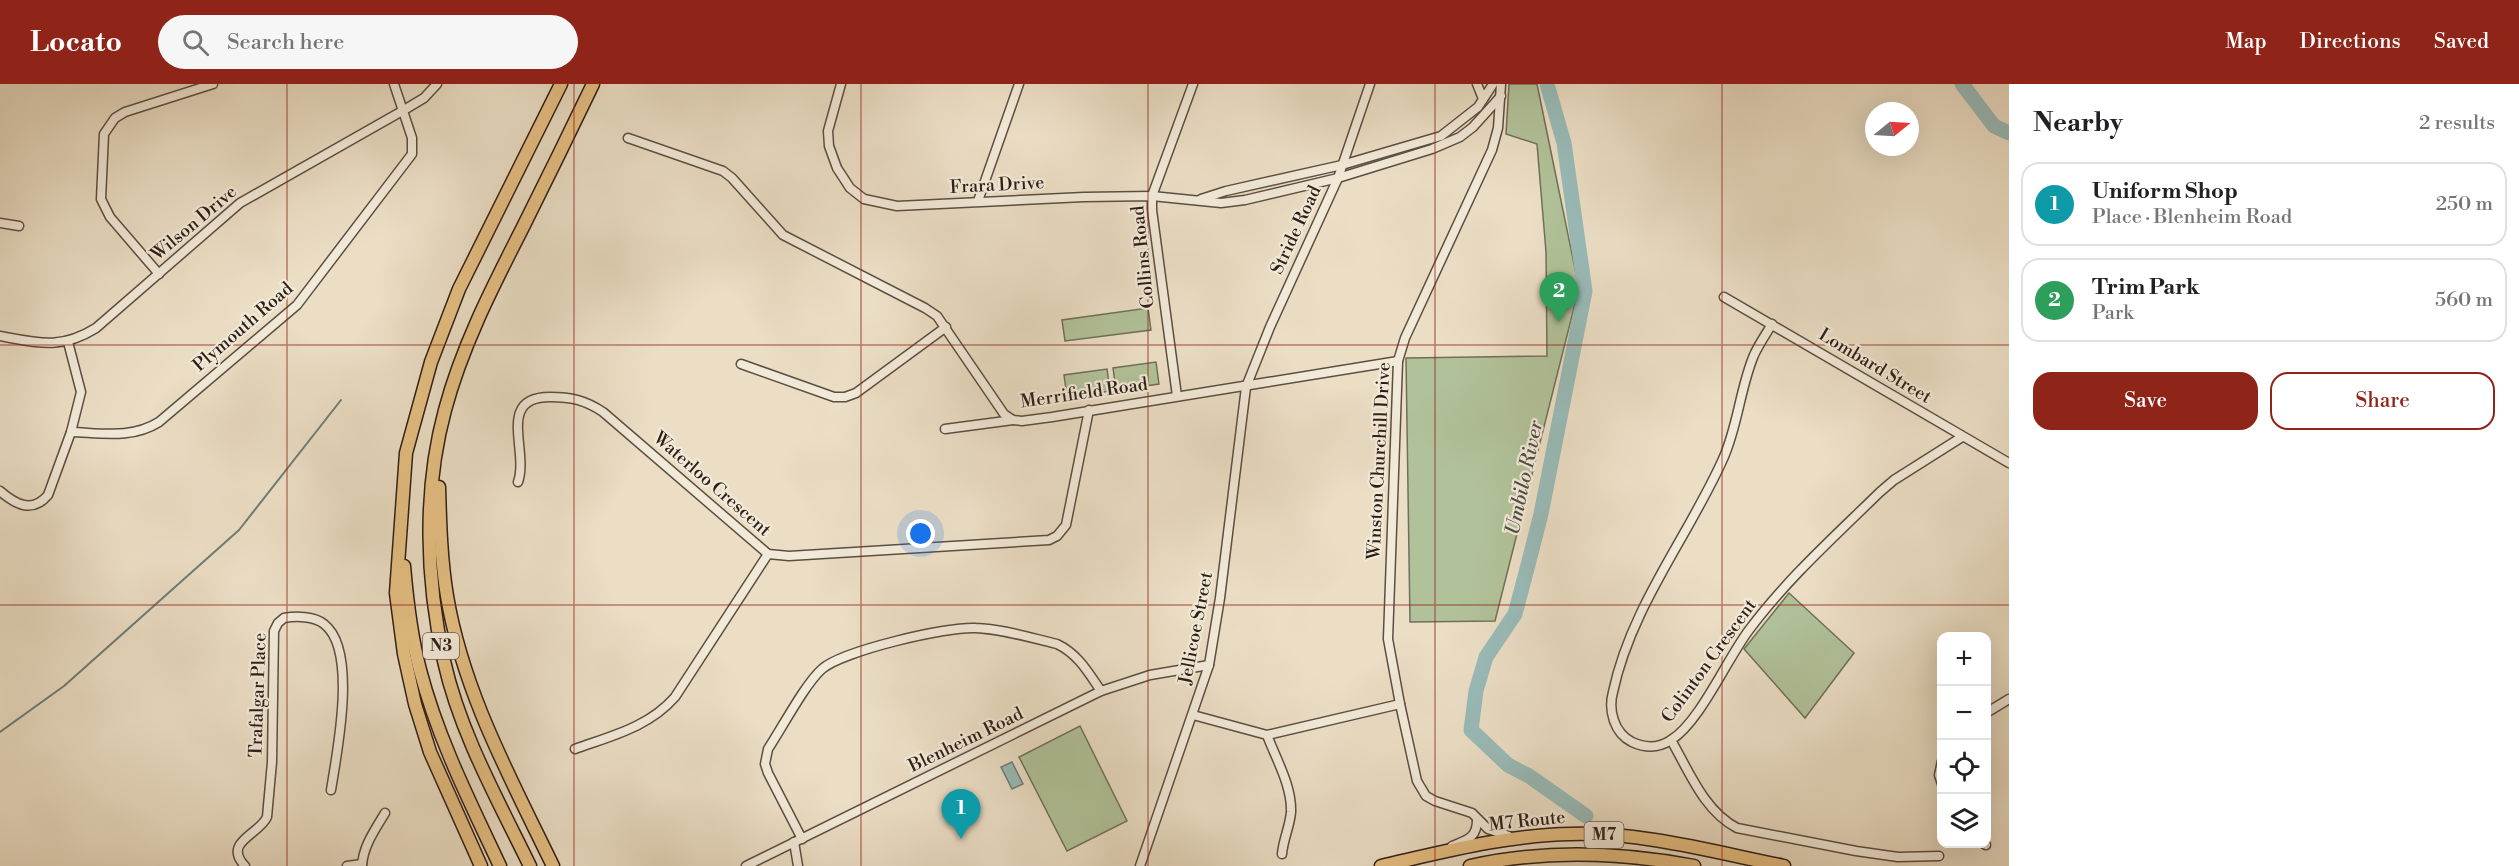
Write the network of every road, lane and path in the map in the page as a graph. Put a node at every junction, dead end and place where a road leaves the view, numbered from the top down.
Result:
1 (213, 84) edge
2 (394, 84) edge
3 (437, 84) edge
4 (561, 84) edge
5 (593, 84) edge
6 (841, 84) edge
7 (1019, 84) edge
8 (1193, 84) edge
9 (1370, 84) edge
10 (1478, 84) edge
11 (1493, 84) edge
12 (1501, 84) edge
13 (1501, 96) junction
14 (1484, 99) junction
15 (404, 110) junction
16 (1480, 121) junction
17 (1498, 128) junction
18 (628, 138) dead end
19 (1342, 165) junction
20 (1338, 178) junction
21 (1152, 196) junction
22 (1198, 200) junction
23 (978, 201) junction
24 (0, 223) edge
25 (19, 226) dead end
26 (159, 274) junction
27 (1724, 297) dead end
28 (1772, 324) junction
29 (946, 327) junction
30 (0, 336) edge
31 (68, 342) junction
32 (1398, 361) junction
33 (741, 364) dead end
34 (1246, 387) junction
35 (1177, 396) junction
36 (1089, 410) junction
37 (444, 411) junction
38 (1013, 420) junction
39 (945, 429) dead end
40 (70, 432) junction
41 (1962, 437) junction
42 (2009, 463) edge
43 (518, 482) dead end
44 (0, 490) edge
45 (400, 532) junction
46 (768, 554) junction
47 (1209, 665) junction
48 (1101, 691) junction
49 (2009, 699) edge
50 (1400, 704) junction
51 (1991, 710) edge
52 (1193, 715) junction
53 (1268, 735) junction
54 (1671, 740) junction
55 (575, 749) dead end
56 (331, 789) dead end
57 (385, 813) dead end
58 (1477, 820) junction
59 (1520, 838) junction
60 (798, 841) junction
61 (1282, 854) dead end
62 (1433, 854) junction
63 (1940, 856) dead end
64 (1525, 857) junction
65 (362, 865) edge
66 (245, 866) edge
67 (347, 866) edge
68 (481, 866) edge
69 (500, 866) edge
70 (530, 866) edge
71 (555, 866) edge
72 (746, 866) edge
73 (798, 866) edge
74 (1140, 866) edge
75 (1381, 866) edge
76 (1470, 866) edge
77 (1503, 866) edge
78 (1694, 866) edge
79 (1784, 866) edge

1 - 26 street
2 - 15 street, Plymouth Road
3 - 15 street, Wilson Drive
4 - 45 highway, N3
5 - 37 highway, N3
6 - 23 street, Frara Drive
7 - 23 street
8 - 21 street, Collins Road
9 - 19 street, Stride Road
10 - 14 street
11 - 14 street, Frara Drive
12 - 13 street, Winston Churchill Drive
13 - 16 street, Frara Drive
13 - 17 street, Winston Churchill Drive
14 - 19 street, Frara Drive
15 - 26 street, Wilson Drive
15 - 40 street, Plymouth Road
16 - 17 street
16 - 20 street, Frara Drive
17 - 32 street, Winston Churchill Drive
18 - 29 street, Merrifield Road
19 - 20 street, Stride Road
19 - 22 street, Frara Drive
20 - 22 street, Frara Drive
20 - 34 street, Stride Road
21 - 22 street, Frara Drive
21 - 23 street, Frara Drive
21 - 35 street, Collins Road
24 - 25 street
26 - 31 street, Wilson Drive
27 - 28 street, Lombard Street
28 - 41 street, Lombard Street
28 - 54 street, Colinton Crescent
29 - 33 street
29 - 38 street, Merrifield Road
30 - 31 street, Wilson Drive
31 - 40 street
32 - 34 street, Merrifield Road
32 - 50 street, Winston Churchill Drive
34 - 35 street, Merrifield Road
34 - 47 street, Jellicoe Street
35 - 36 street, Merrifield Road
36 - 38 street, Merrifield Road
36 - 46 street, Waterloo Crescent
37 - 70 highway, N3
37 - 71 highway
38 - 39 street
40 - 44 street
41 - 42 street, Lombard Street
41 - 54 street, Colinton Crescent
43 - 46 street, Waterloo Crescent
45 - 68 highway
45 - 69 highway, N3
46 - 55 street
47 - 48 street, Blenheim Road
47 - 52 street, Jellicoe Street
48 - 60 street, Blenheim Road
48 - 60 street
49 - 51 street
50 - 53 street
50 - 58 street, Winston Churchill Drive
52 - 53 street
52 - 74 street, Jellicoe Street
53 - 61 street
54 - 63 street
56 - 66 street, Trafalgar Place
57 - 65 street
58 - 59 street, Winston Churchill Drive
58 - 62 street
59 - 62 highway, M7 Route / M7
59 - 79 highway, M7 Route / M7
60 - 72 street, Blenheim Road
60 - 73 street
62 - 75 highway, M7 Route / M7
64 - 76 highway, M7 Route / M7
64 - 77 street
64 - 78 highway, M7 Route / M7
65 - 67 street

